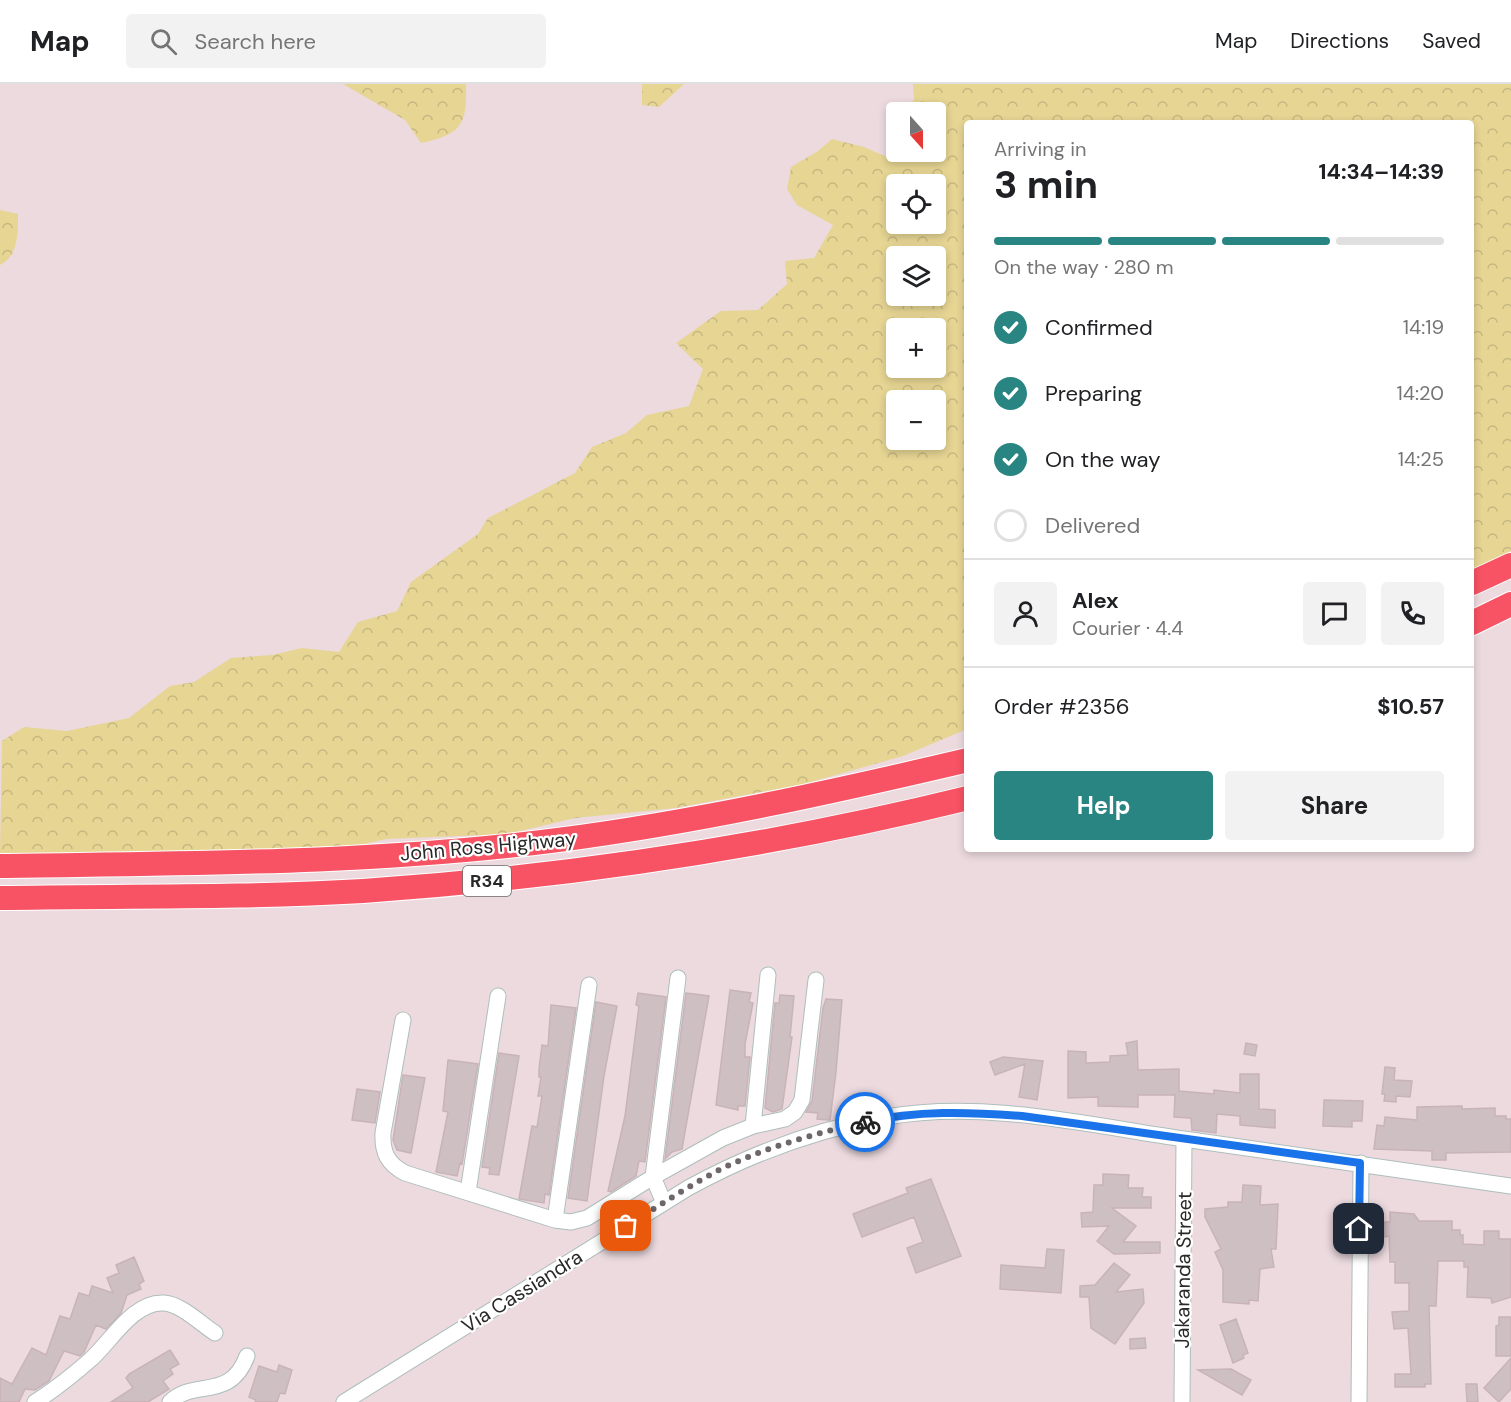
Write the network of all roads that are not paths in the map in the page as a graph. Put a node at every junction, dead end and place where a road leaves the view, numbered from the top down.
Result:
1 (1511, 565) edge
2 (1474, 582) edge
3 (1511, 604) edge
4 (1474, 622) edge
5 (964, 761) edge
6 (964, 799) edge
7 (0, 866) edge
8 (0, 898) edge
9 (768, 975) dead end
10 (678, 978) dead end
11 (816, 980) dead end
12 (589, 986) dead end
13 (498, 996) dead end
14 (403, 1020) dead end
15 (753, 1126) junction
16 (1184, 1139) junction
17 (1360, 1163) junction
18 (653, 1177) junction
19 (1511, 1186) edge
20 (468, 1192) junction
21 (664, 1203) junction
22 (555, 1220) junction
23 (215, 1333) dead end
24 (247, 1356) dead end
25 (35, 1402) edge
26 (170, 1402) edge
27 (344, 1402) edge
28 (1182, 1402) edge
29 (1359, 1402) edge

1 - 2 main road
3 - 4 main road
5 - 7 main road, John Ross Highway / R34
6 - 8 main road, John Ross Highway / R34
9 - 15 street
10 - 18 street
11 - 15 street
12 - 22 street
13 - 20 street
14 - 20 street
15 - 18 street
16 - 17 street, Via Cassiandra
16 - 21 street, Via Cassiandra
16 - 28 street, Jakaranda Street
17 - 19 street, Via Cassiandra
17 - 29 street
18 - 21 street
18 - 22 street
20 - 22 street
21 - 27 street, Via Cassiandra
23 - 25 street
24 - 26 street

